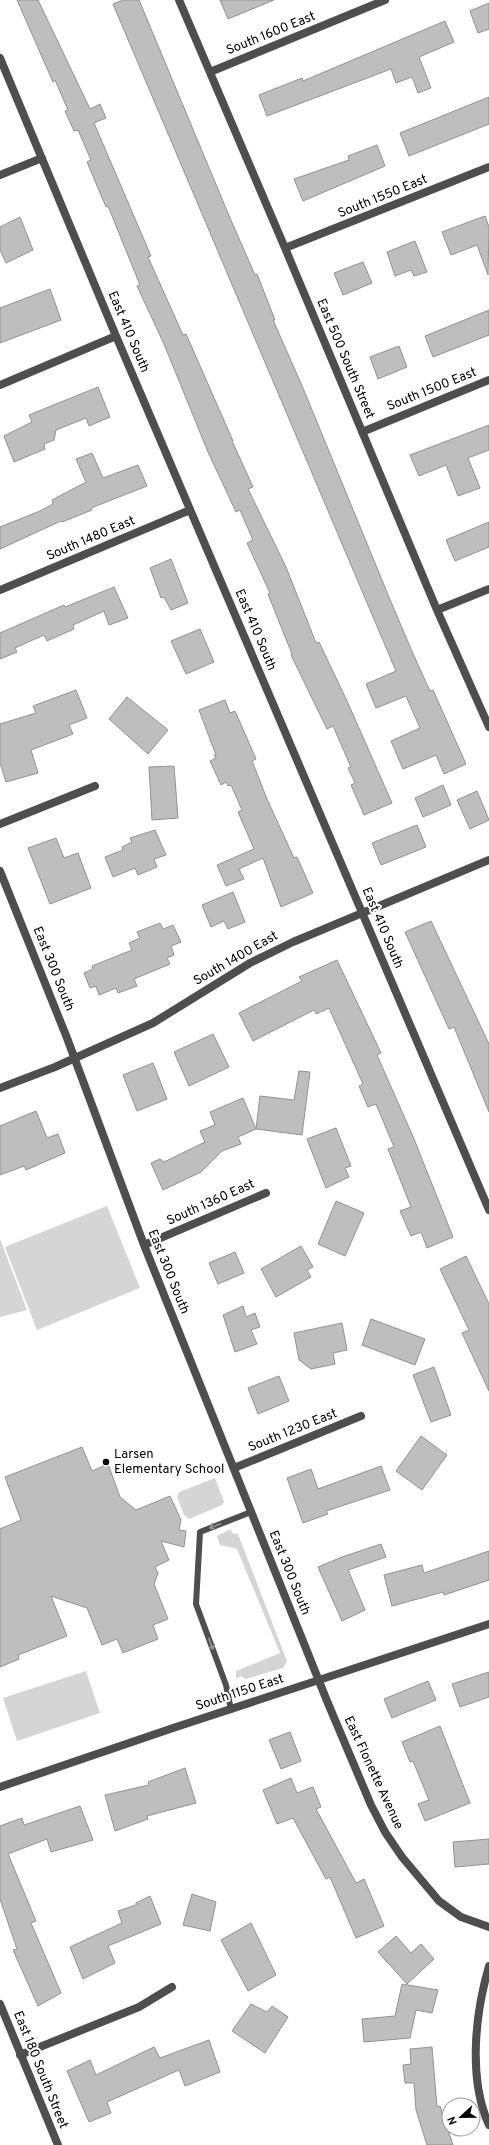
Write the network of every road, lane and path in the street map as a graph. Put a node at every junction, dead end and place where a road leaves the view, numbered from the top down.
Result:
1 (179, 0) edge
2 (385, 0) edge
3 (0, 58) edge
4 (210, 72) junction
5 (42, 158) junction
6 (489, 167) edge
7 (0, 175) edge
8 (285, 248) junction
9 (116, 336) junction
10 (489, 380) edge
11 (0, 385) edge
12 (362, 432) junction
13 (190, 510) junction
14 (489, 589) edge
15 (0, 590) edge
16 (437, 610) junction
17 (489, 727) edge
18 (95, 786) dead end
19 (0, 824) edge
20 (489, 860) edge
21 (0, 871) edge
22 (363, 912) junction
23 (74, 1058) junction
24 (0, 1088) edge
25 (266, 1193) dead end
26 (489, 1210) edge
27 (144, 1245) junction
28 (361, 1416) dead end
29 (234, 1468) junction
30 (251, 1512) junction
31 (489, 1624) edge
32 (319, 1680) junction
33 (231, 1710) junction
34 (0, 1787) edge
35 (489, 1928) edge
36 (489, 1966) edge
37 (172, 1987) dead end
38 (0, 2004) edge
39 (20, 2055) junction
40 (489, 2125) edge
41 (58, 2145) edge

1 - 4 street, East 500 South Street
2 - 4 street, South 1600 East
3 - 5 street, East 410 South
4 - 8 street, East 500 South Street
5 - 7 street
5 - 9 street, East 410 South
6 - 8 street, South 1550 East
8 - 12 street, East 500 South Street
9 - 11 street
9 - 13 street, East 410 South
10 - 12 street, South 1500 East
12 - 16 street, East 500 South Street
13 - 15 street, South 1480 East
13 - 22 street, East 410 South
14 - 16 street
16 - 17 street, East 500 South Street
18 - 19 street
20 - 22 street, South 1400 East
21 - 23 street, East 300 South
22 - 23 street, South 1400 East
22 - 26 street, East 410 South
23 - 24 street, South 1400 East
23 - 27 street, East 300 South
25 - 27 street, South 1360 East
27 - 29 street, East 300 South
28 - 29 street, South 1230 East
29 - 30 street, East 300 South
30 - 32 street, East 300 South
30 -> 33 lane
31 - 32 street, South 1150 East
32 - 33 street, South 1150 East
32 - 35 street, East Flonette Avenue
33 - 34 street, South 1150 East
36 - 40 street
37 - 39 street
38 - 39 street, East 180 South Street
39 - 41 street, East 180 South Street

